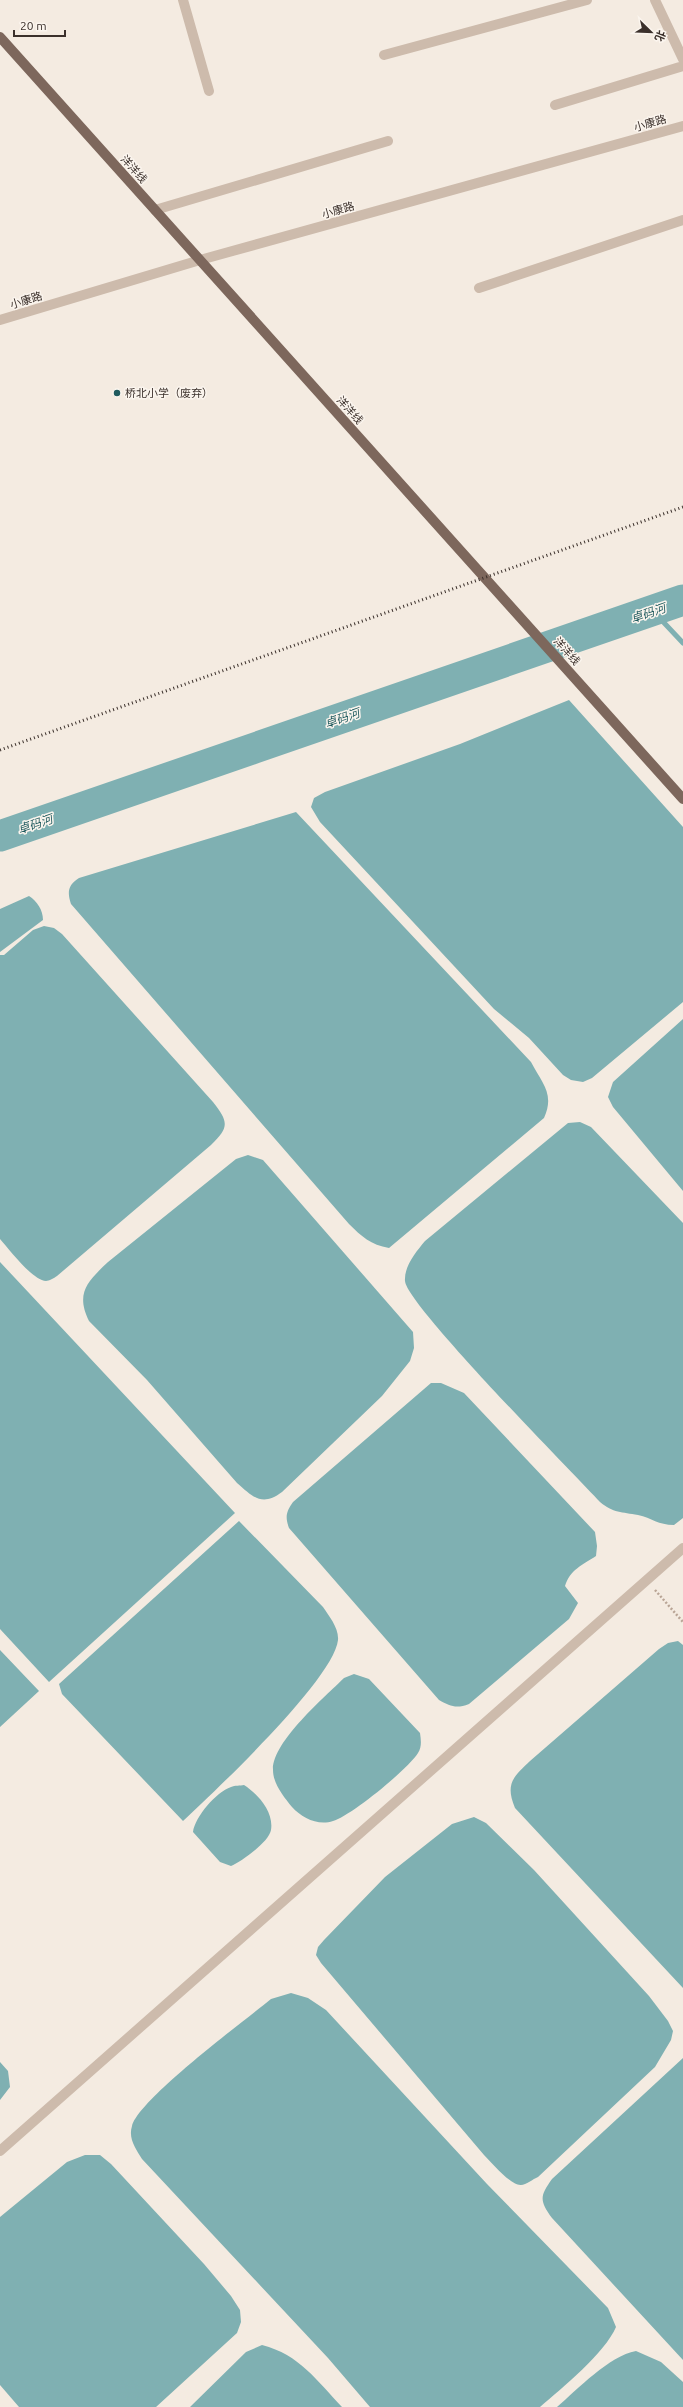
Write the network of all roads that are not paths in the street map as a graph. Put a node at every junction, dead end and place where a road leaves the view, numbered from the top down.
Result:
1 (183, 0) edge
2 (587, 0) edge
3 (655, 0) edge
4 (0, 37) edge
5 (384, 55) dead end
6 (683, 59) edge
7 (683, 66) edge
8 (209, 91) dead end
9 (555, 105) dead end
10 (683, 126) edge
11 (388, 141) dead end
12 (155, 210) junction
13 (683, 220) edge
14 (200, 260) junction
15 (479, 288) dead end
16 (0, 320) edge
17 (683, 799) edge
18 (683, 1548) edge
19 (0, 2151) edge

1 - 8 street
2 - 5 street
3 - 6 street
4 - 12 main road, 洋洋线
7 - 9 street
10 - 14 street, 小康路
11 - 12 street
12 - 14 main road, 洋洋线
13 - 15 street
14 - 16 street, 小康路
14 - 17 main road, 洋洋线
18 - 19 street

